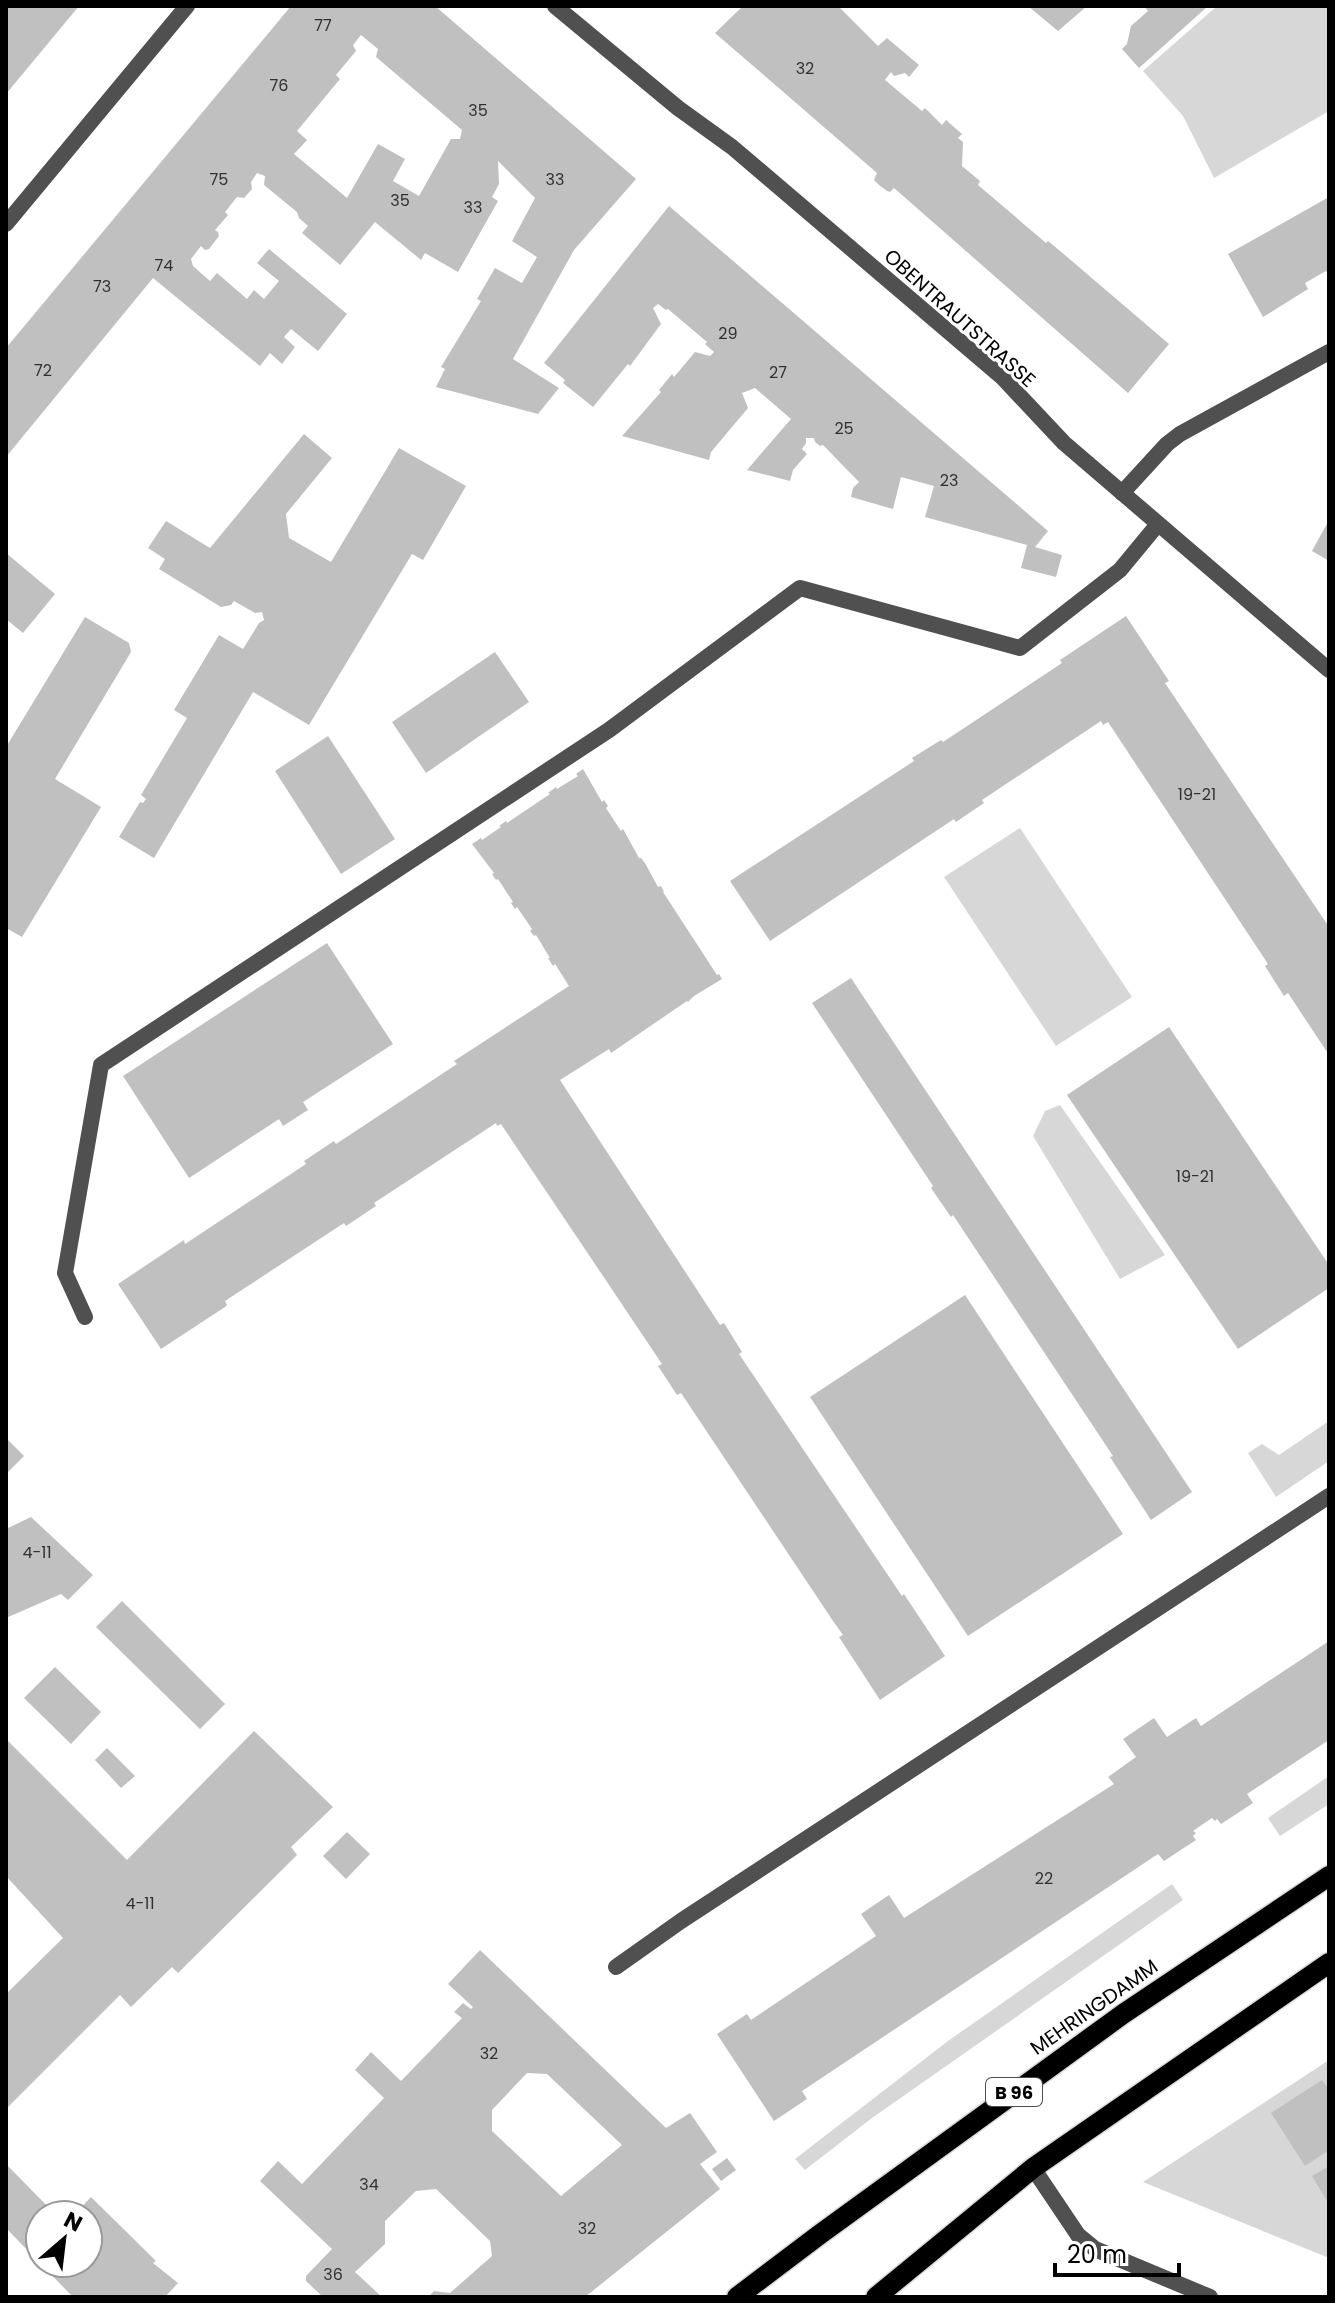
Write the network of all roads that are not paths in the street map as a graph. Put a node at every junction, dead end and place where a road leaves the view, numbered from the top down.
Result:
1 (187, 6) edge
2 (555, 6) edge
3 (6, 224) edge
4 (1329, 352) edge
5 (1122, 493) junction
6 (1158, 524) junction
7 (1329, 670) edge
8 (85, 1317) dead end
9 (1329, 1496) edge
10 (1329, 1876) edge
11 (1329, 1963) edge
12 (616, 1967) dead end
13 (1033, 2168) junction
14 (737, 2297) edge
15 (876, 2297) edge
16 (1210, 2297) edge

1 - 3 street
2 - 5 street, OBENTRAUTSTRASSE
4 - 5 street
5 - 6 street, OBENTRAUTSTRASSE
6 - 7 street, OBENTRAUTSTRASSE
6 - 8 street
9 - 12 street
10 - 14 main road, MEHRINGDAMM / B 96
11 - 13 main road
13 - 15 main road
13 - 16 street

